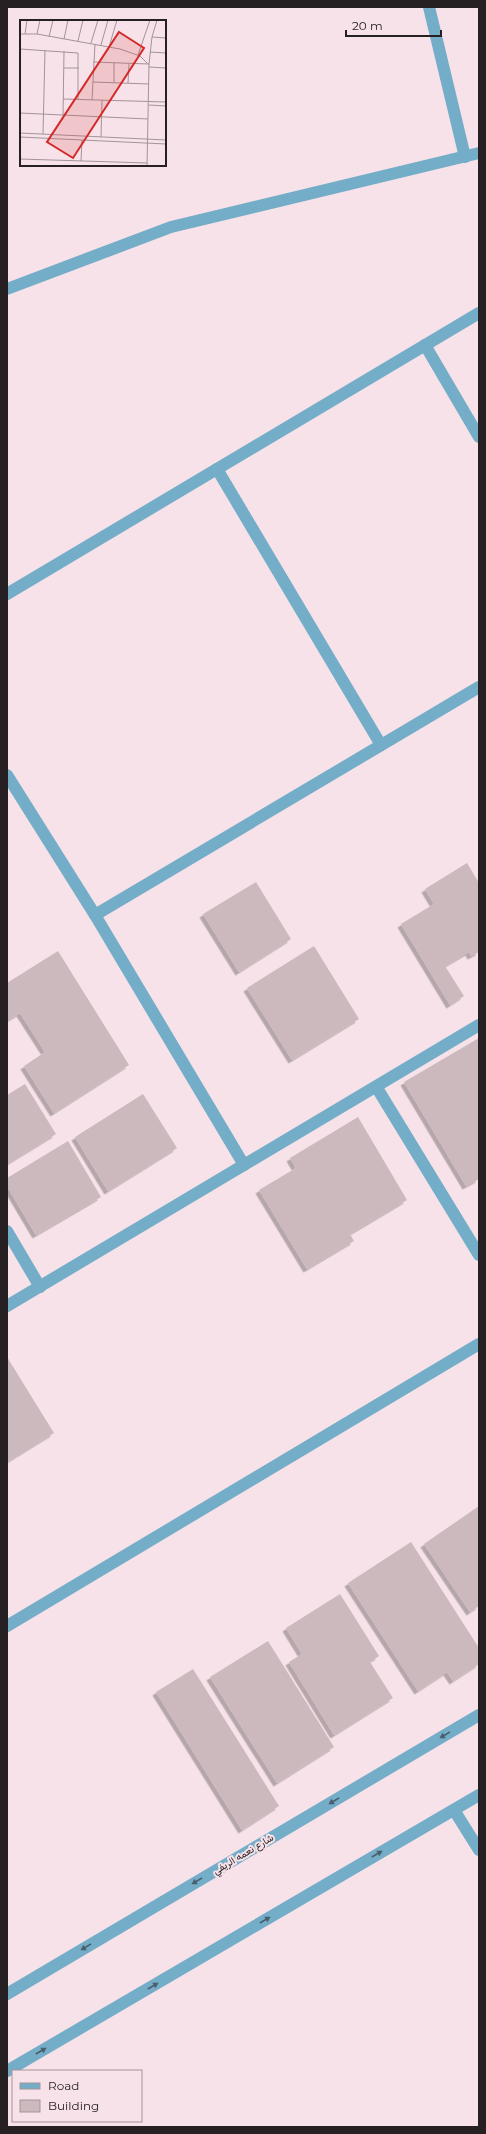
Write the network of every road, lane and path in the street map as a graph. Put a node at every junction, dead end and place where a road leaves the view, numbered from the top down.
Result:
1 (429, 7) edge
2 (479, 153) edge
3 (465, 157) junction
4 (7, 289) edge
5 (479, 312) edge
6 (425, 345) junction
7 (479, 437) edge
8 (217, 469) junction
9 (7, 594) edge
10 (479, 687) edge
11 (381, 745) junction
12 (7, 775) edge
13 (95, 915) junction
14 (479, 1025) edge
15 (376, 1088) junction
16 (244, 1166) junction
17 (7, 1231) edge
18 (479, 1255) edge
19 (40, 1287) junction
20 (7, 1306) edge
21 (479, 1344) edge
22 (7, 1626) edge
23 (479, 1715) edge
24 (479, 1795) edge
25 (454, 1810) junction
26 (479, 1850) edge
27 (7, 1994) edge
28 (7, 2071) edge

1 - 3 street
2 - 3 street
3 - 4 street
5 - 6 street
6 - 7 street
6 - 8 street
8 - 9 street
8 - 11 street
10 - 11 street
11 - 13 street
12 - 13 street
13 - 16 street
14 - 15 street
15 - 16 street
15 - 18 street
16 - 19 street
17 - 19 street
19 - 20 street
21 - 22 street
23 -> 27 street, شارع نعمه الريفي
24 - 25 street
25 - 26 street
28 -> 25 street

